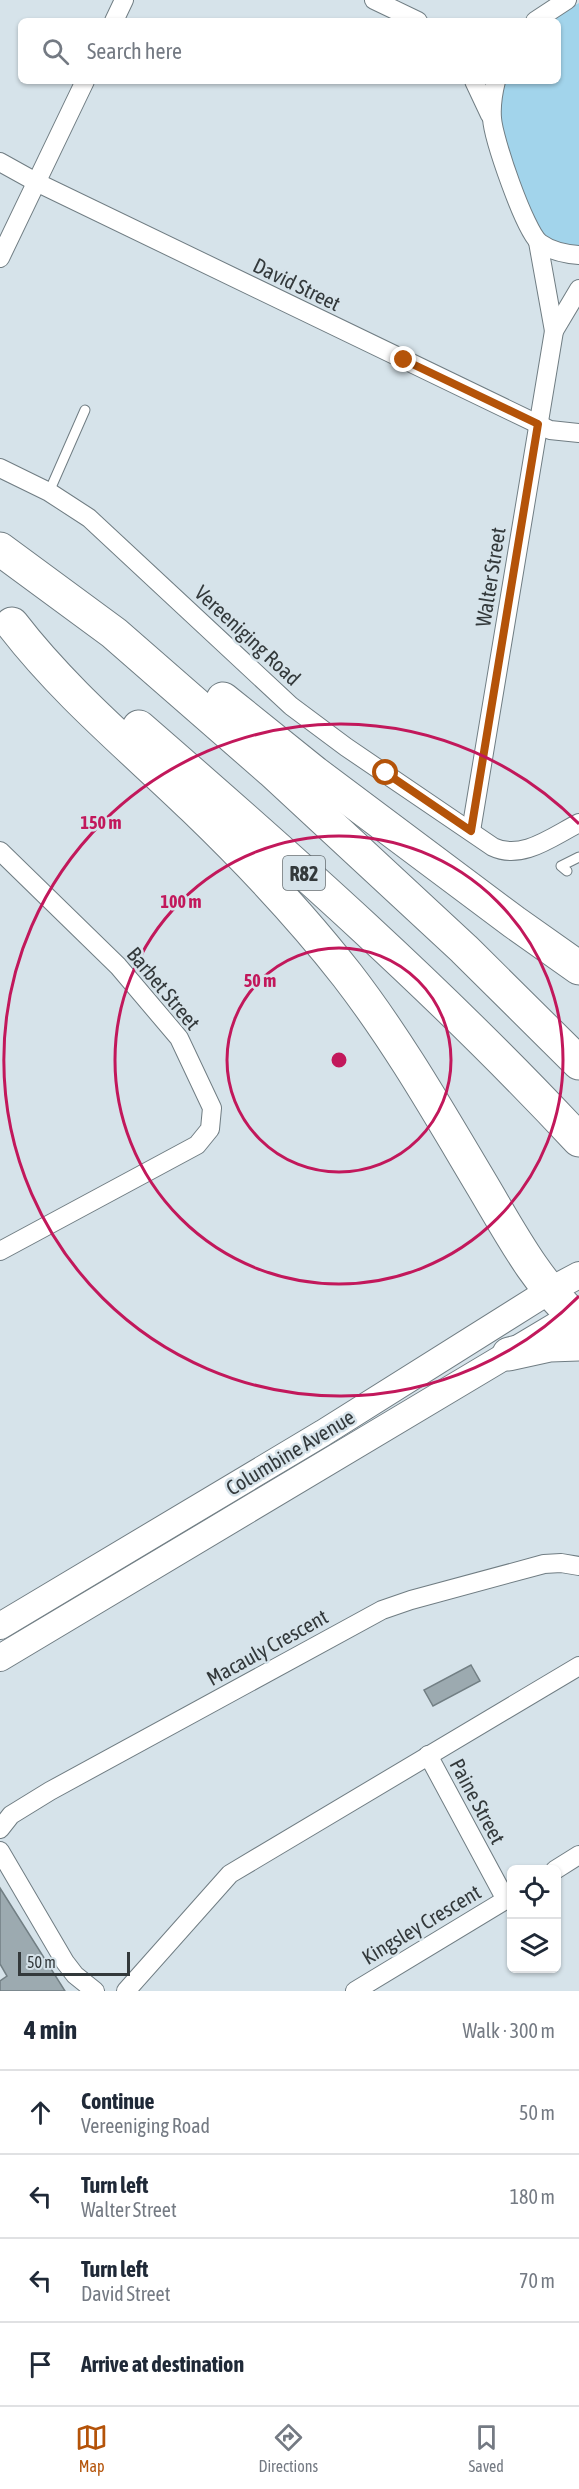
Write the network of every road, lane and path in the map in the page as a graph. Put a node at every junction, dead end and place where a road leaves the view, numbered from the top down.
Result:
1 (124, 0) edge
2 (374, 0) edge
3 (567, 0) edge
4 (115, 18) edge
5 (412, 18) edge
6 (540, 18) edge
7 (84, 84) edge
8 (475, 84) edge
9 (495, 84) edge
10 (492, 119) junction
11 (0, 162) edge
12 (36, 182) junction
13 (538, 242) junction
14 (579, 255) edge
15 (0, 258) edge
16 (579, 289) edge
17 (554, 331) junction
18 (85, 410) dead end
19 (538, 424) junction
20 (579, 433) edge
21 (0, 468) edge
22 (49, 492) junction
23 (0, 549) edge
24 (6, 620) edge
25 (114, 633) junction
26 (579, 823) edge
27 (471, 831) junction
28 (0, 850) edge
29 (579, 858) edge
30 (567, 871) dead end
31 (579, 968) edge
32 (579, 1063) edge
33 (579, 1140) edge
34 (0, 1251) edge
35 (579, 1275) edge
36 (549, 1291) junction
37 (578, 1323) edge
38 (509, 1354) joint
39 (579, 1566) edge
40 (0, 1626) edge
41 (0, 1658) edge
42 (579, 1666) edge
43 (428, 1755) junction
44 (0, 1828) edge
45 (0, 1851) edge
46 (579, 1855) edge
47 (561, 1866) edge
48 (507, 1894) edge
49 (507, 1899) edge
50 (95, 1991) edge
51 (126, 1991) edge
52 (355, 1991) edge

1 - 4 street
2 - 5 street
3 - 6 street
7 - 12 street
8 - 10 street
9 - 10 street, Walter Street
10 - 13 street, Walter Street
11 - 12 street, David Street
12 - 15 street
12 - 19 street, David Street
13 - 14 street
13 - 17 street, Walter Street
16 - 17 street, Walter Street
17 - 19 street, Walter Street
18 - 22 lane
19 - 20 street, David Street
19 - 27 street, Walter Street
21 - 22 street, Vereeniging Road
22 - 27 street, Vereeniging Road
23 - 25 highway, R82
24 - 33 highway, R82
24 - 36 highway
25 - 31 highway
25 - 32 highway, R82
26 - 27 street, Vereeniging Road
28 - 34 street, Barbet Street
29 - 30 lane
35 - 36 main road, Columbine Avenue
36 - 37 highway
36 - 40 main road, Columbine Avenue
37 - 38 highway
38 - 41 main road, Columbine Avenue
39 - 44 street, Macauly Crescent
42 - 43 street
43 - 48 street, Paine Street
43 - 51 street
45 - 50 street
46 - 47 street
49 - 52 street, Kingsley Crescent

